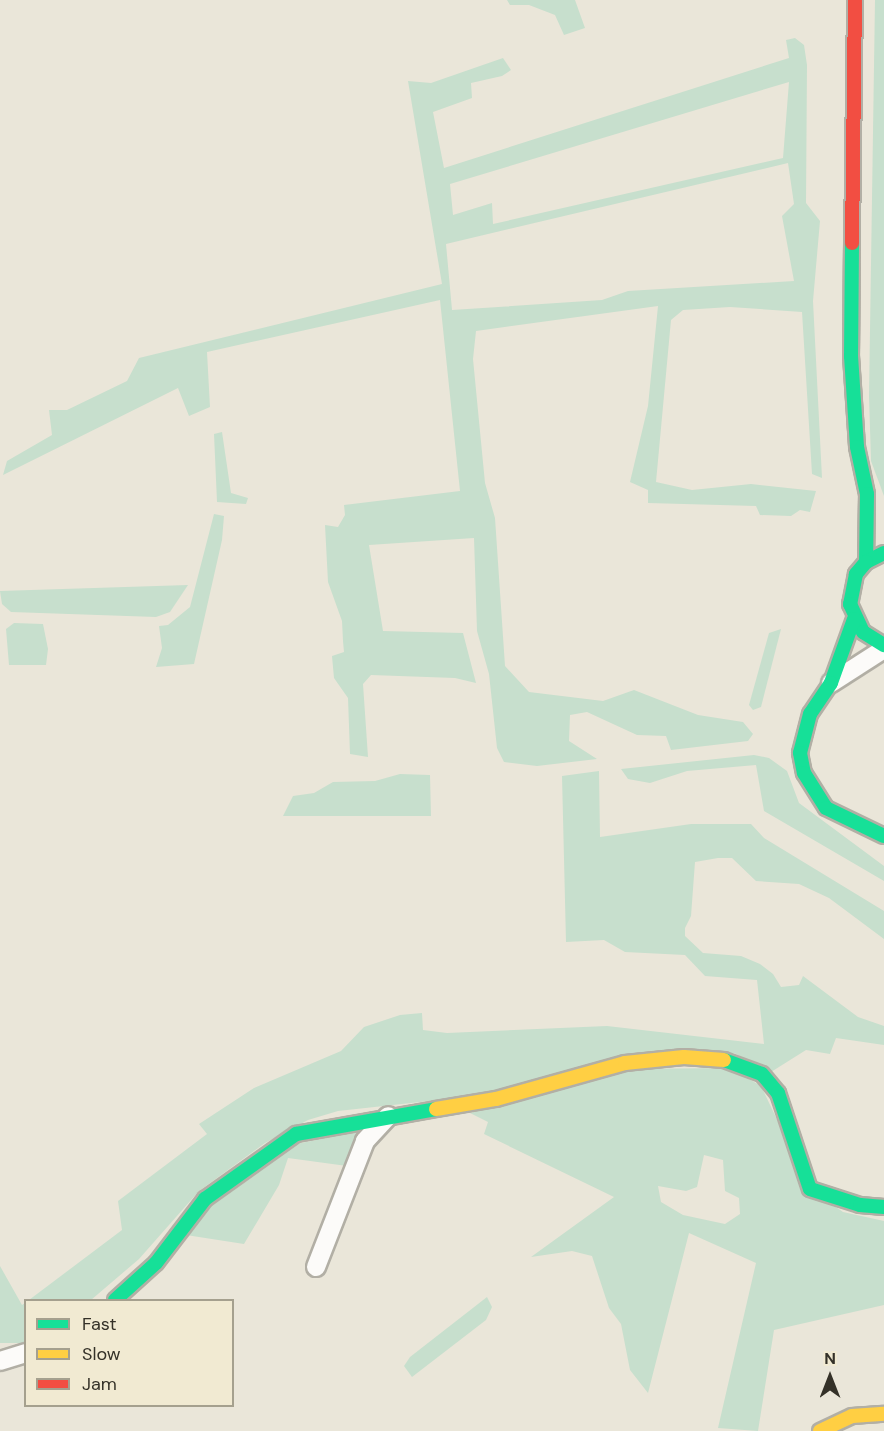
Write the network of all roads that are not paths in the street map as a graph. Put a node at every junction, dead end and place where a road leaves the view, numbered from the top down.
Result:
1 (855, 0) edge
2 (867, 494) junction
3 (884, 519) edge
4 (884, 553) edge
5 (867, 562) junction
6 (854, 619) junction
7 (884, 645) edge
8 (884, 650) edge
9 (831, 683) junction
10 (884, 836) edge
11 (388, 1116) junction
12 (884, 1207) edge
13 (316, 1267) dead end
14 (116, 1299) edge
15 (24, 1354) edge
16 (0, 1361) edge
17 (884, 1414) edge
18 (820, 1431) edge

1 - 2 street
2 - 3 street
2 - 5 street
4 - 5 street
5 - 6 street
6 - 7 street
6 - 9 street
8 - 9 street
9 - 10 street
11 - 12 street
11 - 13 street
11 - 14 street
15 - 16 street
17 - 18 street

